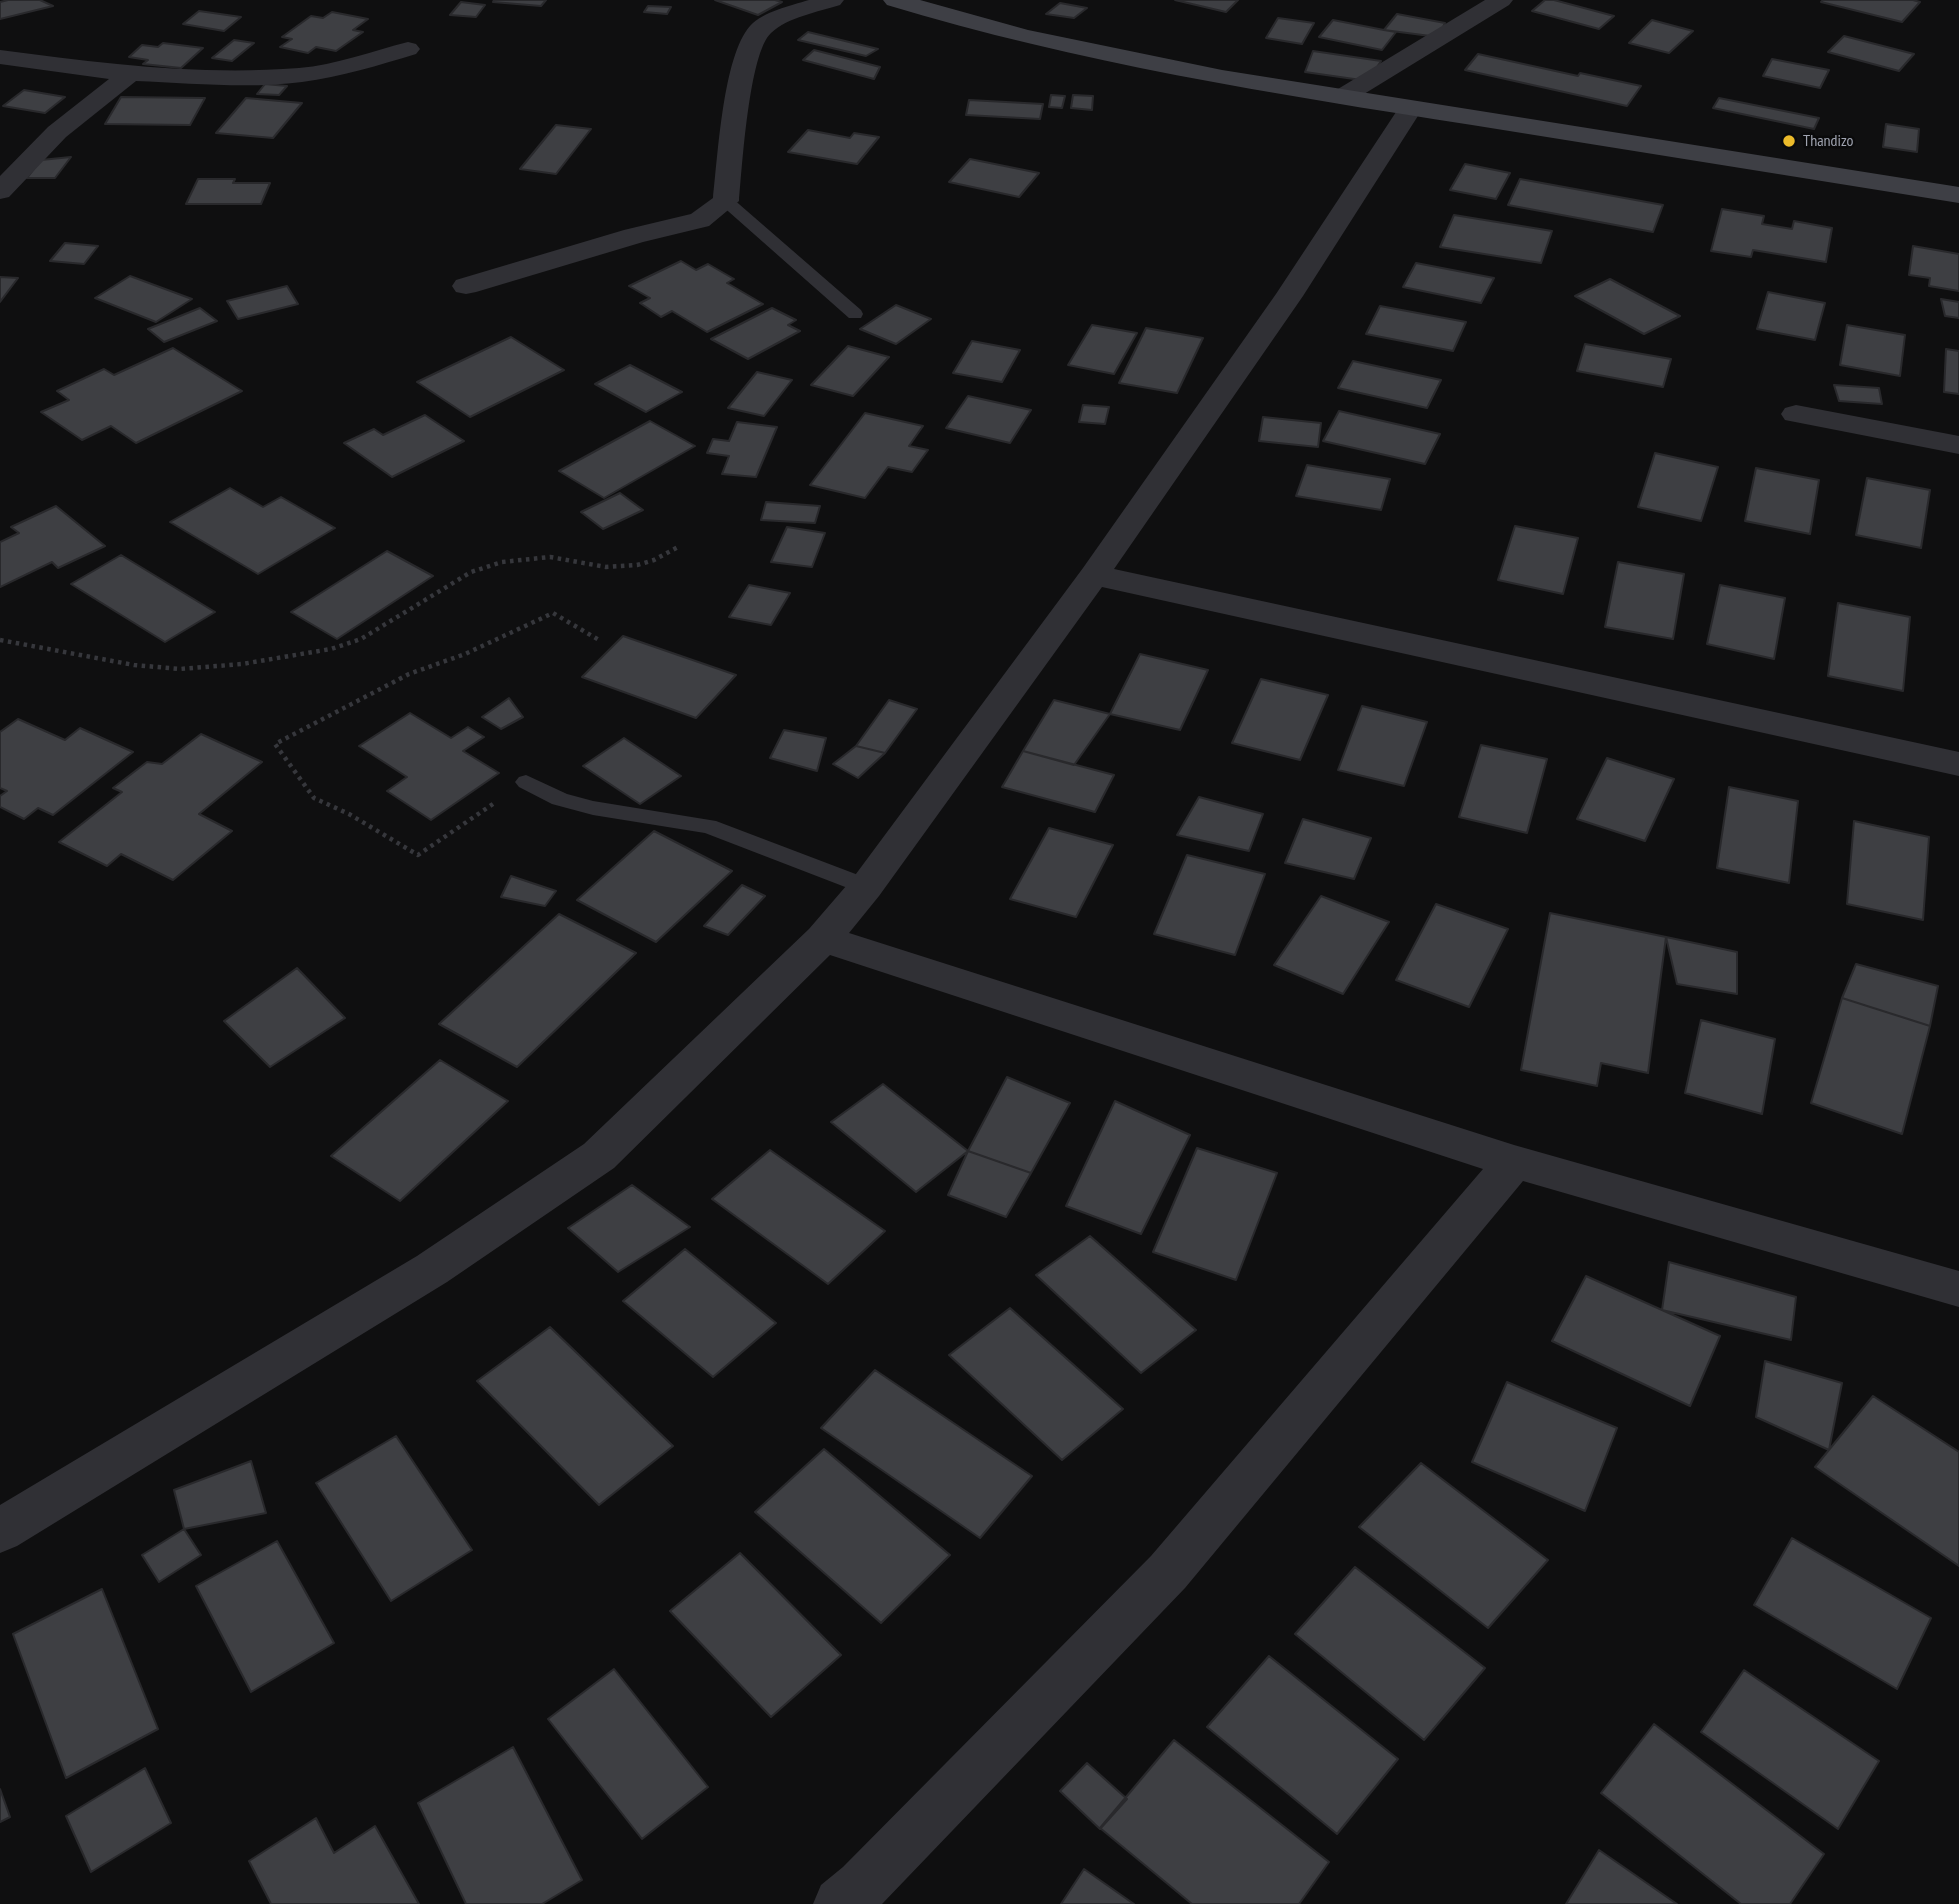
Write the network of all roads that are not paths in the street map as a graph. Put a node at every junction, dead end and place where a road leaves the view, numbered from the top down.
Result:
1 (832, 0) edge
2 (895, 0) edge
3 (1501, 0) edge
4 (408, 49) dead end
5 (0, 57) edge
6 (130, 74) junction
7 (1342, 97) junction
8 (1411, 108) junction
9 (0, 191) edge
10 (1959, 195) edge
11 (726, 201) junction
12 (466, 286) dead end
13 (855, 314) dead end
14 (1796, 414) dead end
15 (1959, 445) edge
16 (1094, 575) junction
17 (1959, 764) edge
18 (526, 782) road end
19 (866, 887) junction
20 (824, 939) junction
21 (1514, 1162) junction
22 (1959, 1289) edge
23 (0, 1531) edge
24 (840, 1904) edge

1 - 11 street
2 - 7 main road
3 - 7 street
4 - 6 street
5 - 6 street
6 - 9 street
7 - 8 main road
8 - 10 main road
8 - 16 street
11 - 12 street
11 - 13 lane
14 - 15 street
16 - 17 street
16 - 19 street
18 - 19 lane
19 - 20 street
20 - 21 street
20 - 23 street
21 - 22 street
21 - 24 street

